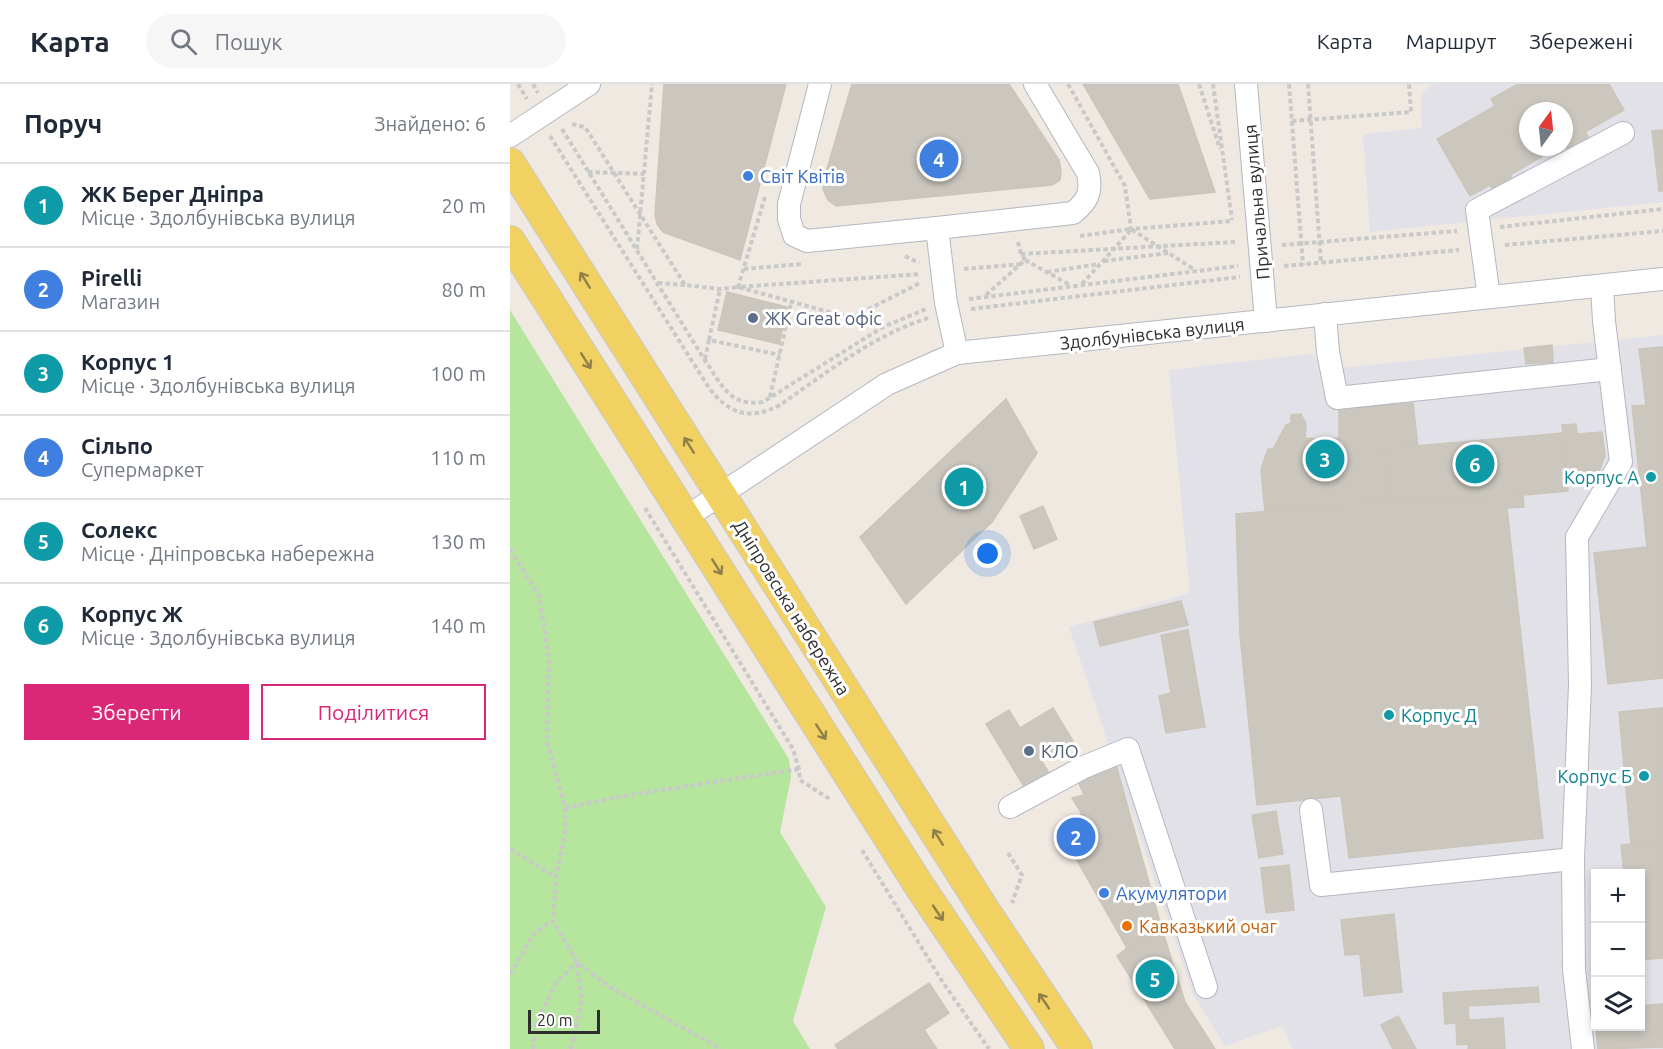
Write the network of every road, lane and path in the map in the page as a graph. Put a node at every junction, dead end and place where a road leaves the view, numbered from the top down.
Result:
1 (518, 84) edge
2 (533, 84) edge
3 (589, 84) edge
4 (652, 84) edge
5 (820, 84) edge
6 (1035, 84) edge
7 (1068, 84) edge
8 (1198, 84) edge
9 (1213, 84) edge
10 (1246, 84) edge
11 (1289, 84) edge
12 (1308, 84) edge
13 (1408, 84) edge
14 (544, 113) junction
15 (1311, 120) junction
16 (1292, 121) junction
17 (1623, 133) dead end
18 (510, 136) edge
19 (1223, 158) junction
20 (510, 163) edge
21 (588, 172) junction
22 (615, 172) junction
23 (644, 174) junction
24 (1663, 209) edge
25 (641, 213) junction
26 (1232, 220) junction
27 (938, 228) junction
28 (1131, 230) junction
29 (1663, 231) edge
30 (1075, 236) dead end
31 (1480, 238) junction
32 (510, 241) edge
33 (1030, 242) dead end
34 (1320, 242) junction
35 (1302, 243) junction
36 (1008, 245) dead end
37 (1158, 247) junction
38 (1113, 249) junction
39 (637, 250) junction
40 (1168, 253) junction
41 (1021, 254) dead end
42 (1257, 260) junction
43 (1101, 263) junction
44 (1321, 263) junction
45 (1022, 264) junction
46 (1303, 265) junction
47 (1196, 271) junction
48 (1047, 272) junction
49 (935, 275) junction
50 (1663, 279) edge
51 (658, 282) junction
52 (1082, 284) junction
53 (685, 285) junction
54 (1071, 285) junction
55 (1602, 286) junction
56 (738, 287) junction
57 (720, 289) junction
58 (985, 296) junction
59 (1489, 297) junction
60 (791, 303) junction
61 (946, 308) junction
62 (1325, 314) junction
63 (1266, 321) junction
64 (709, 340) junction
65 (957, 354) junction
66 (780, 355) junction
67 (704, 359) junction
68 (1610, 369) junction
69 (770, 397) junction
70 (720, 494) junction
71 (644, 506) dead end
72 (685, 518) junction
73 (510, 549) edge
74 (799, 769) junction
75 (1010, 807) dead end
76 (565, 808) junction
77 (837, 809) dead end
78 (1311, 810) dead end
79 (510, 849) edge
80 (861, 850) dead end
81 (1008, 853) dead end
82 (1573, 859) junction
83 (556, 877) junction
84 (1012, 905) dead end
85 (553, 921) junction
86 (577, 962) junction
87 (510, 974) edge
88 (1206, 987) dead end
89 (533, 1049) edge
90 (571, 1049) edge
91 (720, 1049) edge
92 (989, 1049) edge
93 (1029, 1049) edge
94 (1077, 1049) edge
95 (1583, 1049) edge

1 - 14 path
2 - 14 path
3 - 14 street
4 - 23 path
5 - 27 street
6 - 27 street
7 - 28 path
8 - 19 path
9 - 19 path
10 - 42 street, Причальна вулиця
11 - 16 path
12 - 15 path
13 - 15 path
14 - 18 street
14 - 61 path
15 - 16 path
15 - 34 path
16 - 35 path
17 - 31 street
19 - 26 path
70 -> 20 main road, Дніпровська набережна
21 - 22 path
21 - 22 path
21 - 39 path
22 - 23 path
22 - 25 path
23 - 25 path
24 - 31 path
25 - 39 path
25 - 53 path
26 - 28 path
26 - 37 path
27 - 49 street
28 - 30 path
28 - 37 path
28 - 38 path
29 - 31 path
31 - 34 path
31 - 44 path
31 - 59 street
32 -> 72 main road
33 - 36 path
34 - 35 path
34 - 44 path
35 - 42 path
35 - 46 path
37 - 38 path
37 - 40 path
38 - 41 path
38 - 43 path
39 - 51 path
40 - 43 path
40 - 47 path
42 - 46 path
42 - 47 path
42 - 61 path
42 - 63 street, Причальна вулиця
43 - 48 path
43 - 52 path
44 - 46 path
45 - 48 path
45 - 49 path
45 - 58 path
47 - 52 path
48 - 54 path
49 - 56 path
49 - 60 path
49 - 61 street
50 - 55 street, Здолбунівська вулиця
51 - 53 path
51 - 67 path
52 - 54 path
53 - 57 path
54 - 58 path
55 - 59 street, Здолбунівська вулиця
55 - 68 street
56 - 57 path
56 - 60 path
57 - 64 path
58 - 61 path
59 - 62 street, Здолбунівська вулиця
60 - 66 path
61 - 65 street
61 - 69 path
62 - 63 street, Здолбунівська вулиця
62 - 68 street
63 - 65 street, Здолбунівська вулиця
64 - 66 path
64 - 67 path
65 - 70 street, Здолбунівська вулиця
66 - 69 path
67 - 69 path
68 - 82 street
70 - 72 street, Здолбунівська вулиця
94 -> 70 main road, Дніпровська набережна
71 - 74 path
72 -> 93 main road
73 - 76 path
74 - 76 path
74 - 77 path
75 - 88 street
76 - 83 path
78 - 82 street
79 - 83 path
80 - 92 path
81 - 84 path
82 - 95 street
83 - 85 path
85 - 86 path
85 - 87 path
86 - 89 path
86 - 90 path
86 - 91 path

